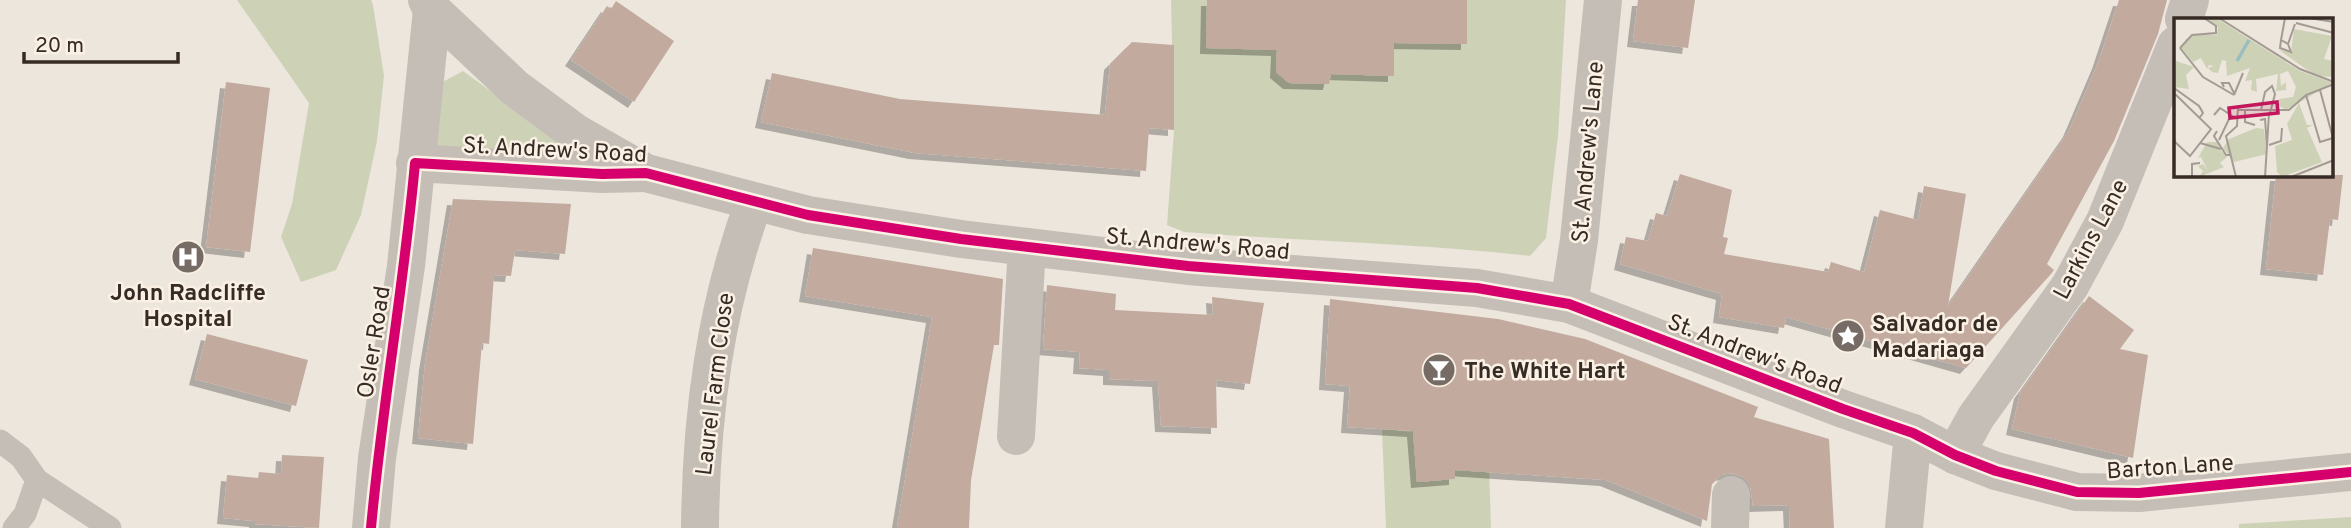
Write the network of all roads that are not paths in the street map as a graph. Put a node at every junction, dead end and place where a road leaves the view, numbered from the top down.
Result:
1 (1602, 0) edge
2 (2190, 0) edge
3 (429, 5) edge
4 (2184, 18) edge
5 (2174, 51) edge
6 (415, 163) junction
7 (646, 173) junction
8 (754, 202) junction
9 (1027, 247) junction
10 (1569, 304) junction
11 (1913, 433) junction
12 (1016, 436) dead end
13 (0, 441) edge
14 (1955, 455) junction
15 (2351, 471) edge
16 (37, 480) junction
17 (14, 528) edge
18 (110, 528) edge
19 (371, 528) edge
20 (700, 528) edge
21 (1904, 528) edge

1 - 10 street, St. Andrew's Lane
2 - 4 street
3 - 6 street, Osler Road
3 - 7 street, St. Andrew's Road
5 - 14 street, Larkins Lane
6 - 7 street, St. Andrew's Road
6 - 19 street, Osler Road
7 - 8 street, St. Andrew's Road
8 - 9 street, St. Andrew's Road
8 - 20 street, Laurel Farm Close
9 - 10 street, St. Andrew's Road
9 - 12 street
10 - 11 street, St. Andrew's Road
11 - 14 street, St. Andrew's Road
11 - 21 street
13 - 16 lane
14 - 15 street, Barton Lane
16 - 17 lane
16 - 18 lane

